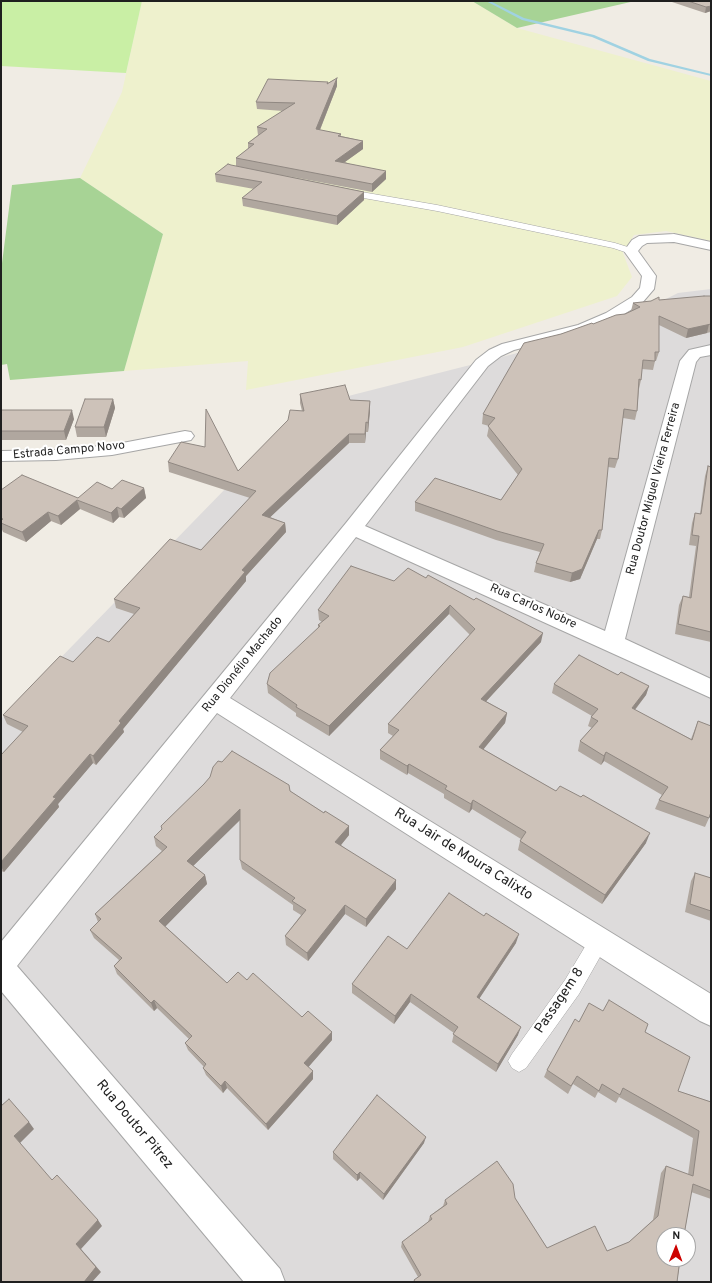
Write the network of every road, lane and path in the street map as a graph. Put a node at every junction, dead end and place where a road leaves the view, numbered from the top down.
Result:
1 (333, 190) edge
2 (711, 246) edge
3 (631, 251) junction
4 (711, 350) edge
5 (185, 436) dead end
6 (1, 456) edge
7 (353, 528) junction
8 (613, 643) junction
9 (711, 689) edge
10 (215, 700) junction
11 (599, 940) junction
12 (1, 964) edge
13 (1, 969) edge
14 (711, 1011) edge
15 (519, 1061) dead end
16 (267, 1282) edge

1 - 3 lane
2 - 3 street
3 - 7 street, Rua Dionélio Machado
4 - 8 street, Rua Doutor Miguel Vieira Ferreira
5 - 6 street, Estrada Campo Novo
7 - 8 street, Rua Carlos Nobre
7 - 10 street, Rua Dionélio Machado
8 - 9 street, Rua Carlos Nobre
10 - 11 street, Rua Jair de Moura Calixto
10 - 12 street, Rua Dionélio Machado
11 - 14 street, Rua Jair de Moura Calixto
11 - 15 lane, Passagem 8
13 - 16 street, Rua Doutor Pitrez

